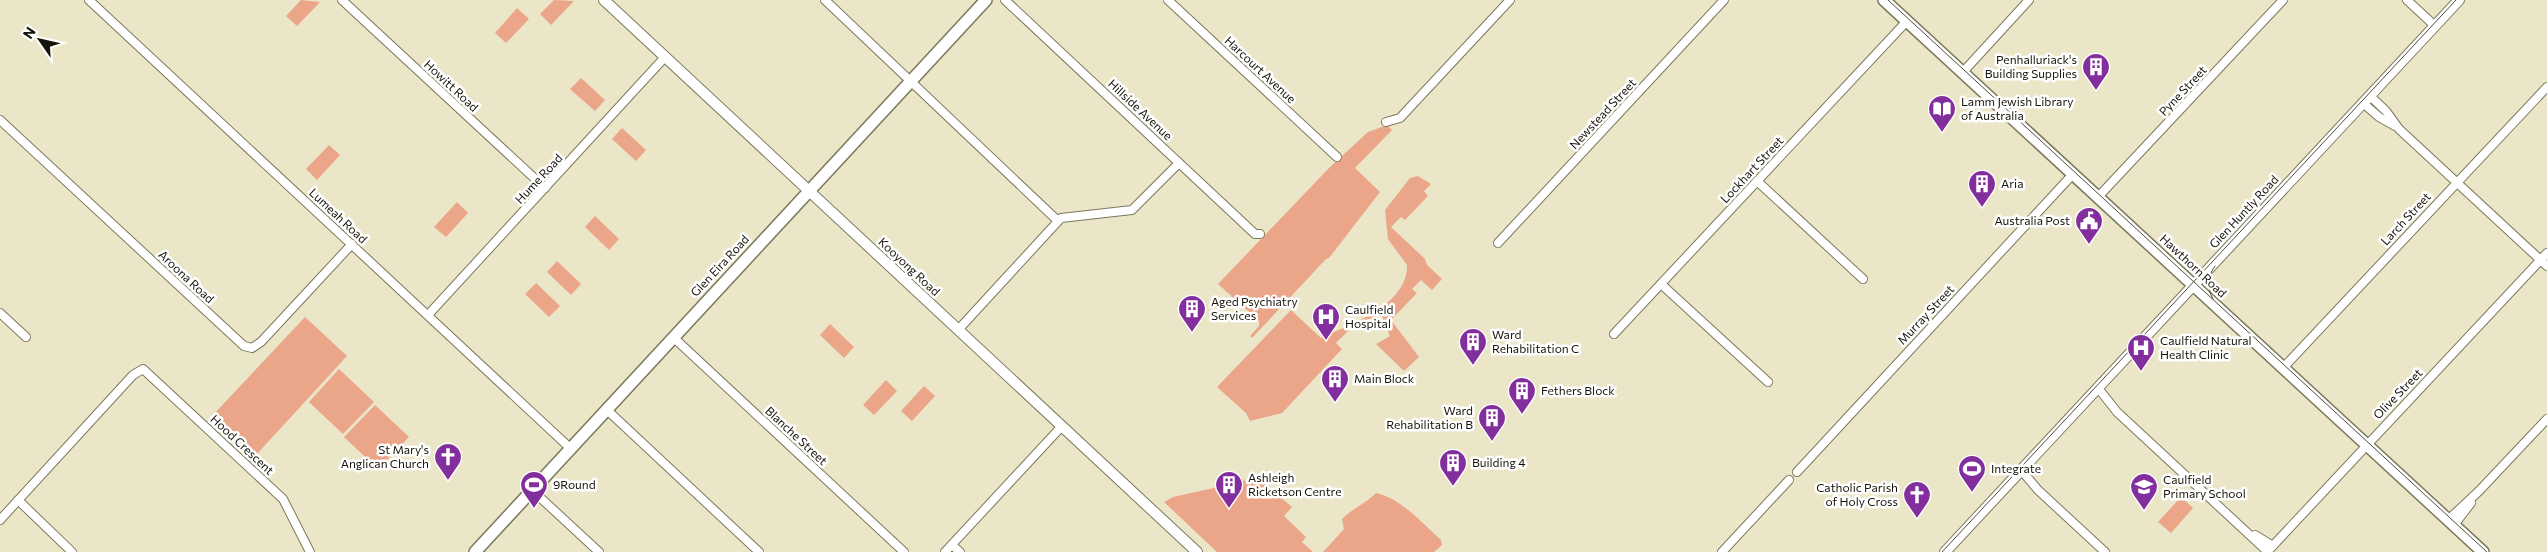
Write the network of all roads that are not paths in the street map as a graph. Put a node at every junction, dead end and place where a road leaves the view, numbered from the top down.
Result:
1 (89, 0) edge
2 (342, 0) edge
3 (604, 0) edge
4 (825, 0) edge
5 (986, 0) edge
6 (1005, 0) edge
7 (1168, 0) edge
8 (1510, 0) edge
9 (1724, 0) edge
10 (1884, 0) edge
11 (2030, 0) edge
12 (2284, 0) edge
13 (2407, 0) edge
14 (2459, 0) edge
15 (1907, 21) junction
16 (2435, 26) junction
17 (666, 57) junction
18 (1962, 72) junction
19 (910, 81) junction
20 (2547, 87) edge
21 (2366, 99) junction
22 (0, 120) edge
23 (1386, 122) dead end
24 (1337, 157) dead end
25 (1179, 163) junction
26 (2073, 174) junction
27 (1757, 181) junction
28 (2457, 182) junction
29 (545, 188) junction
30 (808, 190) junction
31 (2098, 197) junction
32 (1058, 221) junction
33 (1260, 234) dead end
34 (1498, 243) dead end
35 (352, 244) junction
36 (2547, 253) edge
37 (2540, 260) junction
38 (2547, 266) edge
39 (1863, 279) dead end
40 (1661, 284) junction
41 (2193, 285) junction
42 (0, 313) edge
43 (428, 315) junction
44 (958, 330) junction
45 (1614, 334) dead end
46 (26, 337) dead end
47 (673, 337) junction
48 (2283, 368) junction
49 (1768, 382) dead end
50 (2095, 391) junction
51 (606, 409) junction
52 (2547, 419) edge
53 (1062, 426) junction
54 (2367, 444) junction
55 (570, 448) junction
56 (1797, 472) dead end
57 (2019, 473) junction
58 (1789, 480) dead end
59 (532, 490) junction
60 (18, 500) junction
61 (0, 520) edge
62 (2451, 522) junction
63 (952, 545) junction
64 (2271, 550) edge
65 (72, 552) edge
66 (310, 552) edge
67 (475, 552) edge
68 (599, 552) edge
69 (759, 552) edge
70 (904, 552) edge
71 (945, 552) edge
72 (960, 552) edge
73 (1197, 552) edge
74 (1722, 552) edge
75 (1945, 552) edge
76 (2105, 552) edge
77 (2483, 552) edge

1 - 35 street, Lumeah Road
2 - 29 street, Howitt Road
3 - 17 street, Kooyong Road
4 - 19 street
5 - 19 main road, Glen Eira Road
6 - 25 street, Hillside Avenue
7 - 24 street, Harcourt Avenue
8 - 23 street
9 - 34 street, Newstead Street
10 - 15 main road, Hawthorn Road
11 - 18 street
12 - 31 street, Pyne Street
13 - 16 street
14 - 16 street, Glen Huntly Road
15 - 18 main road, Hawthorn Road
15 - 27 street, Lockhart Street
16 - 21 street, Glen Huntly Road
17 - 29 street, Hume Road
17 - 30 street, Kooyong Road
18 - 26 main road, Hawthorn Road
19 - 30 main road, Glen Eira Road
19 - 32 street
20 - 28 street, Larch Street
21 - 28 street
21 - 41 street, Glen Huntly Road
22 - 35 street, Aroona Road
25 - 32 street
25 - 33 street, Hillside Avenue
26 - 31 main road, Hawthorn Road
26 - 56 street, Murray Street
27 - 39 street
27 - 40 street, Lockhart Street
28 - 37 street
28 - 48 street, Larch Street
29 - 43 street, Hume Road
30 - 44 street, Kooyong Road
30 - 47 main road, Glen Eira Road
31 - 41 main road, Hawthorn Road
32 - 44 street
35 - 43 street, Lumeah Road
36 - 37 street, Olive Street
37 - 38 street
37 - 54 street, Olive Street
40 - 45 street, Lockhart Street
40 - 49 street
41 - 48 main road, Hawthorn Road
41 - 50 street, Glen Huntly Road
42 - 46 street
43 - 55 street, Lumeah Road
44 - 53 street, Kooyong Road
47 - 51 main road, Glen Eira Road
47 - 70 street, Blanche Street
48 - 54 main road, Hawthorn Road
50 - 57 street, Glen Huntly Road
50 - 64 street
51 - 55 main road, Glen Eira Road
51 - 69 street
52 - 62 street
53 - 63 street
53 - 73 street, Kooyong Road
54 - 62 main road, Hawthorn Road
54 - 64 street, Olive Street
55 - 59 main road, Glen Eira Road
57 - 75 street, Glen Huntly Road
57 - 76 street
58 - 74 street
59 - 67 main road, Glen Eira Road
59 - 68 street
60 - 61 street
60 - 65 street
60 - 66 street, Hood Crescent
62 - 77 main road, Hawthorn Road
63 - 71 street
63 - 72 street

